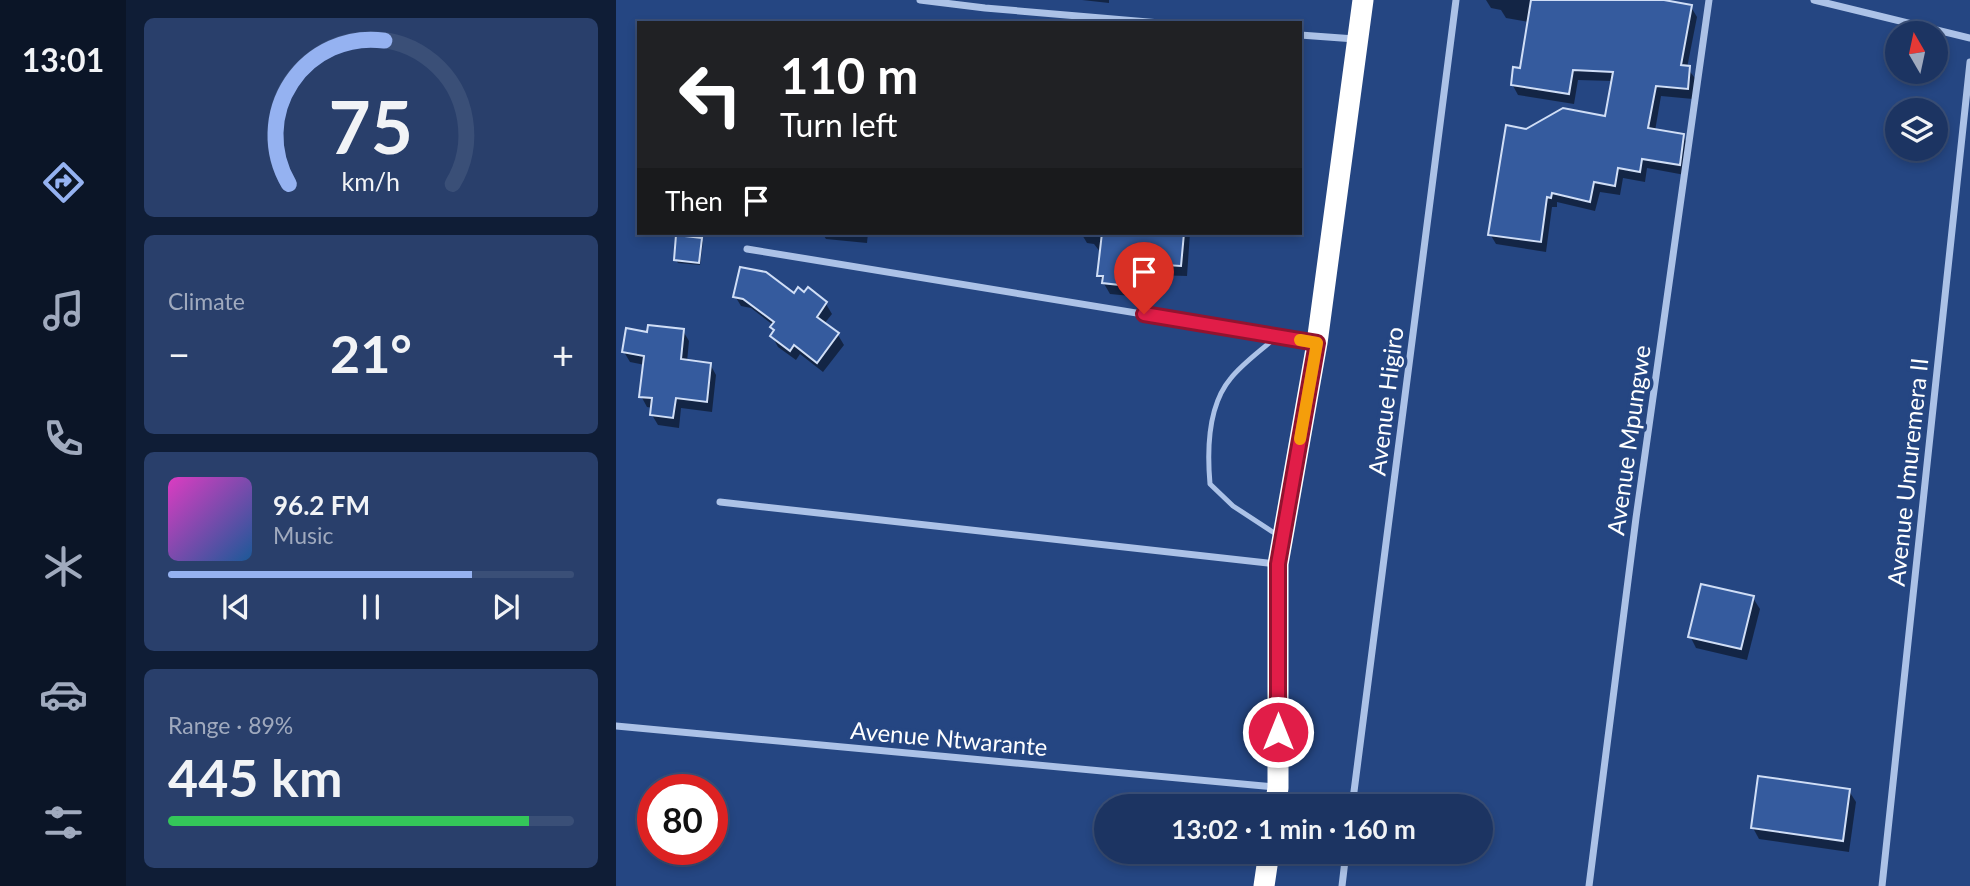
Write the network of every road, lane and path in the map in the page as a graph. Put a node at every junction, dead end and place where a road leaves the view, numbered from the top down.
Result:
1 (920, 0) edge
2 (1363, 0) edge
3 (1456, 0) edge
4 (1709, 0) edge
5 (1814, 0) edge
6 (985, 4) edge
7 (1142, 21) edge
8 (1302, 35) edge
9 (1970, 38) edge
10 (1359, 40) junction
11 (1970, 62) edge
12 (747, 249) dead end
13 (1276, 336) junction
14 (1317, 343) junction
15 (720, 502) dead end
16 (1283, 538) junction
17 (1278, 564) junction
18 (616, 726) edge
19 (1249, 794) edge
20 (1277, 794) edge
21 (1354, 794) edge
22 (1268, 864) edge
23 (1345, 864) edge
24 (1265, 886) edge
25 (1342, 886) edge
26 (1589, 886) edge
27 (1882, 886) edge

1 - 6 street
2 - 10 highway
3 - 21 street, Avenue Higiro
4 - 26 street, Avenue Mpungwe
5 - 9 street
6 - 7 street
8 - 10 street
10 - 14 highway
11 - 27 street, Avenue Umuremera II
12 - 13 street
13 - 14 street
13 - 16 lane
14 - 16 highway
15 - 17 street
16 - 17 highway
17 - 20 highway
18 - 19 street, Avenue Ntwarante
22 - 24 highway
23 - 25 street

